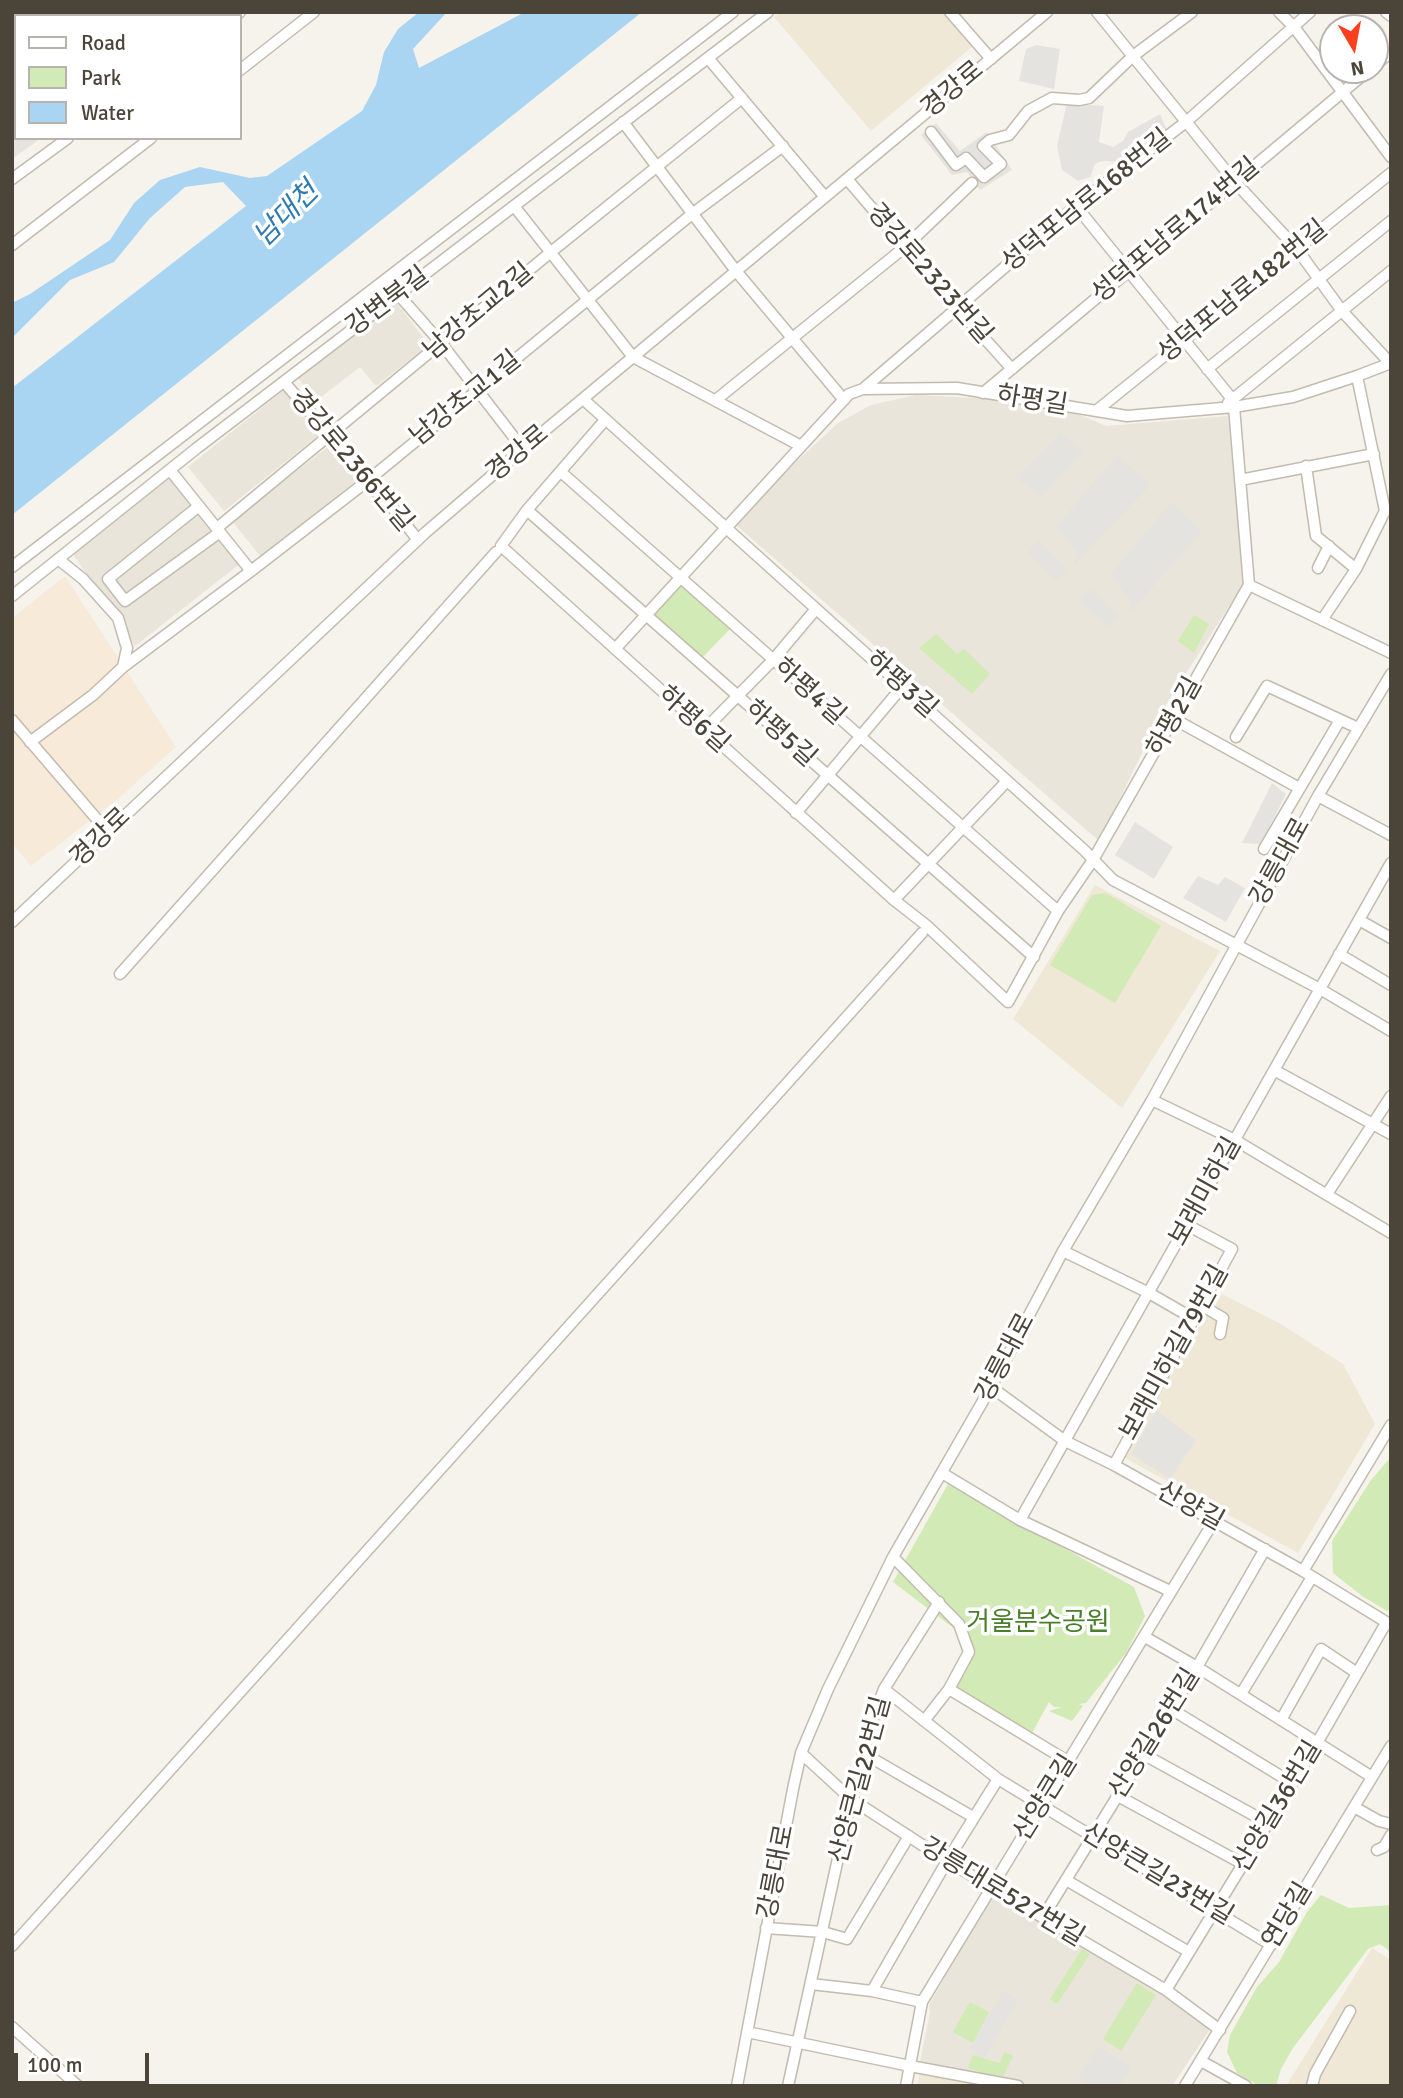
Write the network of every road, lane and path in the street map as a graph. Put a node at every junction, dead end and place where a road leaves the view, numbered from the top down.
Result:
1 (314, 12) edge
2 (733, 12) edge
3 (768, 12) edge
4 (950, 12) edge
5 (1047, 12) edge
6 (1097, 12) edge
7 (1192, 12) edge
8 (1279, 12) edge
9 (1310, 12) edge
10 (1386, 12) edge
11 (1391, 16) edge
12 (1294, 27) junction
13 (1133, 56) junction
14 (708, 58) junction
15 (990, 59) junction
16 (242, 68) edge
17 (1352, 84) edge
18 (1343, 92) junction
19 (742, 98) junction
20 (623, 122) junction
21 (1186, 122) junction
22 (931, 132) dead end
23 (65, 140) edge
24 (148, 140) edge
25 (783, 146) junction
26 (983, 146) junction
27 (1391, 157) edge
28 (967, 158) junction
29 (656, 166) junction
30 (1391, 173) edge
31 (12, 179) edge
32 (846, 179) junction
33 (972, 183) dead end
34 (1234, 183) junction
35 (825, 197) junction
36 (514, 206) junction
37 (1076, 206) junction
38 (692, 214) junction
39 (1391, 221) edge
40 (12, 245) edge
41 (905, 247) junction
42 (1297, 249) junction
43 (551, 252) junction
44 (736, 271) junction
45 (1129, 271) junction
46 (1391, 271) edge
47 (1318, 278) junction
48 (398, 295) junction
49 (588, 299) junction
50 (957, 308) junction
51 (1342, 311) junction
52 (792, 339) junction
53 (1183, 340) junction
54 (441, 343) junction
55 (633, 357) junction
56 (1391, 363) edge
57 (1012, 369) junction
58 (1207, 369) junction
59 (1357, 376) junction
60 (284, 382) junction
61 (863, 389) junction
62 (477, 390) junction
63 (983, 393) junction
64 (583, 399) junction
65 (717, 399) junction
66 (844, 400) junction
67 (1233, 403) junction
68 (1096, 411) junction
69 (605, 420) junction
70 (330, 435) junction
71 (801, 446) junction
72 (523, 449) junction
73 (1374, 454) junction
74 (1306, 466) junction
75 (170, 470) junction
76 (561, 472) junction
77 (1240, 480) junction
78 (366, 482) junction
79 (199, 506) junction
80 (527, 510) junction
81 (1388, 511) edge
82 (725, 528) junction
83 (218, 530) junction
84 (418, 540) junction
85 (1329, 547) junction
86 (496, 552) dead end
87 (58, 559) junction
88 (12, 567) edge
89 (1318, 568) dead end
90 (1356, 569) junction
91 (251, 570) junction
92 (681, 578) junction
93 (1249, 585) junction
94 (12, 596) edge
95 (816, 609) junction
96 (646, 615) junction
97 (1322, 620) junction
98 (615, 649) junction
99 (1391, 653) edge
100 (773, 660) junction
101 (123, 667) junction
102 (1391, 674) edge
103 (902, 687) junction
104 (737, 696) junction
105 (1174, 719) junction
106 (12, 720) edge
107 (1340, 720) junction
108 (1358, 728) junction
109 (704, 730) junction
110 (860, 737) junction
111 (1236, 737) dead end
112 (30, 743) junction
113 (827, 775) junction
114 (1007, 781) junction
115 (1299, 788) junction
116 (1318, 796) junction
117 (796, 813) junction
118 (961, 827) junction
119 (107, 831) junction
120 (1391, 835) edge
121 (1264, 849) dead end
122 (1093, 860) junction
123 (926, 863) junction
124 (1391, 863) edge
125 (894, 900) junction
126 (1058, 911) junction
127 (1359, 920) junction
128 (12, 922) edge
129 (922, 933) dead end
130 (1391, 938) edge
131 (1236, 946) junction
132 (1339, 954) junction
133 (1034, 957) junction
134 (120, 974) dead end
135 (1391, 985) edge
136 (1320, 989) junction
137 (1008, 1002) joint
138 (1391, 1031) edge
139 (1274, 1070) junction
140 (1391, 1096) edge
141 (1152, 1100) junction
142 (1373, 1124) junction
143 (1391, 1134) edge
144 (1235, 1140) junction
145 (1327, 1194) junction
146 (1187, 1225) junction
147 (1391, 1233) edge
148 (1063, 1251) junction
149 (1149, 1293) junction
150 (1202, 1305) junction
151 (1194, 1319) junction
152 (1220, 1334) dead end
153 (991, 1387) junction
154 (1391, 1425) edge
155 (1065, 1441) junction
156 (1114, 1465) junction
157 (942, 1473) junction
158 (1020, 1520) junction
159 (1214, 1521) junction
160 (1265, 1549) junction
161 (893, 1557) junction
162 (1308, 1574) junction
163 (1170, 1591) junction
164 (939, 1602) junction
165 (1388, 1624) edge
166 (1145, 1637) junction
167 (1197, 1667) junction
168 (1357, 1673) junction
169 (884, 1689) junction
170 (949, 1689) junction
171 (1241, 1694) junction
172 (1171, 1709) junction
173 (1281, 1720) junction
174 (923, 1721) junction
175 (1317, 1743) junction
176 (1391, 1746) edge
177 (802, 1753) junction
178 (863, 1754) junction
179 (1143, 1754) junction
180 (1069, 1762) junction
181 (1372, 1777) junction
182 (998, 1779) junction
183 (1293, 1783) junction
184 (1118, 1796) junction
185 (851, 1799) junction
186 (1042, 1806) junction
187 (1354, 1807) junction
188 (973, 1817) junction
189 (1268, 1823) junction
190 (1390, 1829) edge
191 (1093, 1835) junction
192 (908, 1836) junction
193 (1377, 1850) dead end
194 (947, 1861) junction
195 (1243, 1864) junction
196 (1066, 1880) junction
197 (991, 1887) junction
198 (1215, 1910) junction
199 (1043, 1917) junction
200 (766, 1928) junction
201 (823, 1932) junction
202 (1271, 1945) junction
203 (12, 1946) edge
204 (1189, 1952) junction
205 (811, 1984) junction
206 (1166, 1990) junction
207 (872, 1991) junction
208 (922, 2002) junction
209 (1350, 2011) dead end
210 (12, 2027) edge
211 (1220, 2030) junction
212 (747, 2032) junction
213 (796, 2042) junction
214 (1201, 2061) junction
215 (910, 2066) junction
216 (78, 2086) edge
217 (737, 2086) edge
218 (788, 2086) edge
219 (906, 2086) edge
220 (1018, 2086) edge
221 (1185, 2086) edge
222 (1246, 2086) edge
223 (1312, 2086) edge

1 - 16 street
2 - 88 street
3 - 14 street, 강변북길
4 - 15 street
5 - 15 street, 경강로
6 - 13 street
7 - 13 street
8 - 12 street
9 - 12 street, 성덕포남로168번길
10 - 11 street
12 - 18 street
12 - 21 street, 성덕포남로168번길
13 - 21 street
13 - 26 street
14 - 19 street
14 - 20 street, 강변북길
15 - 32 street, 경강로
17 - 18 street, 성덕포남로174번길
18 - 27 street
18 - 34 street, 성덕포남로174번길
19 - 25 street
19 - 29 street, 남강초교2길
20 - 29 street
20 - 36 street, 강변북길
21 - 34 street
21 - 37 street, 성덕포남로168번길
22 - 28 street
23 - 31 street
24 - 40 street
25 - 35 street
25 - 38 street, 남강초교1길
26 - 28 street
26 - 28 street
29 - 38 street
29 - 43 street, 남강초교2길
30 - 42 street, 성덕포남로182번길
32 - 35 street, 경강로
32 - 41 street, 경강로2323번길
33 - 41 street
34 - 42 street
34 - 45 street, 성덕포남로174번길
35 - 44 street, 경강로
36 - 43 street
36 - 48 street, 강변북길
37 - 45 street
37 - 50 street, 성덕포남로168번길
38 - 44 street
38 - 49 street, 남강초교1길
39 - 47 street
41 - 50 street, 경강로2323번길
41 - 52 street
42 - 47 street
42 - 53 street, 성덕포남로182번길
43 - 49 street
43 - 54 street, 남강초교2길
44 - 52 street
44 - 55 street, 경강로
45 - 53 street
45 - 57 street, 성덕포남로174번길
46 - 51 street
47 - 51 street
47 - 58 street
48 - 54 street
48 - 60 street, 강변북길
49 - 55 street
49 - 62 street, 남강초교1길
50 - 57 street, 경강로2323번길
50 - 61 street, 성덕포남로168번길
51 - 56 street
51 - 67 street
52 - 65 street
52 - 66 street
53 - 58 street
53 - 68 street, 성덕포남로182번길
54 - 62 street
54 - 70 street, 남강초교2길
55 - 64 street, 경강로
55 - 65 street
56 - 59 street, 하평길
57 - 63 street, 성덕포남로174번길
58 - 67 street
59 - 67 street, 하평길
59 - 73 street
60 - 70 street, 경강로2366번길
60 - 75 street, 강변북길
61 - 63 street, 하평길
61 - 66 street, 하평길
62 - 72 street
62 - 78 street, 남강초교1길
63 - 68 street, 하평길
64 - 69 street, 하평3길
64 - 72 street, 경강로
65 - 71 street
66 - 71 street, 하평길
67 - 68 street, 하평길
67 - 77 street
69 - 76 street, 하평6길
69 - 82 street, 하평3길
70 - 78 street, 경강로2366번길
70 - 83 street, 남강초교2길
71 - 82 street, 하평길
72 - 84 street, 경강로
73 - 74 street
73 - 81 street
74 - 77 street
74 - 85 street
75 - 79 street
75 - 87 street, 강변북길
76 - 80 street, 하평6길
76 - 92 street, 하평4길
77 - 93 street
78 - 84 street, 경강로2366번길
78 - 91 street, 남강초교1길
79 - 83 street
79 - 83 street, 남강초교2길
80 - 96 street, 하평5길
80 - 98 street, 하평6길
81 - 90 street
82 - 92 street, 하평길
82 - 95 street, 하평3길
83 - 91 street
84 - 119 street, 경강로
85 - 89 street
85 - 90 street
86 - 134 street
87 - 94 street, 강변북길
87 - 101 street
90 - 97 street
91 - 101 street, 남강초교1길
92 - 96 street, 하평길
92 - 100 street, 하평4길
93 - 97 street
93 - 105 street, 하평2길
95 - 100 street
95 - 103 street, 하평3길
96 - 98 street, 하평길
96 - 104 street, 하평5길
97 - 99 street
98 - 109 street, 하평6길
100 - 104 street
100 - 110 street, 하평4길
101 - 112 street, 남강초교1길
102 - 108 street, 강릉대로
103 - 110 street
103 - 114 street, 하평3길
104 - 109 street
104 - 113 street, 하평5길
105 - 115 street
105 - 122 street, 하평2길
106 - 112 street
107 - 108 street
107 - 111 street
107 - 115 street
108 - 116 street, 강릉대로
109 - 117 street, 하평6길
110 - 113 street
110 - 118 street, 하평4길
112 - 119 street
113 - 117 street
113 - 123 street, 하평5길
114 - 118 street
114 - 122 street, 하평3길
115 - 121 street
116 - 120 street
116 - 131 street, 강릉대로
117 - 125 street, 하평6길
118 - 123 street
118 - 126 street, 하평4길
119 - 128 street, 경강로
122 - 126 street, 하평2길
122 - 131 street, 하평3길
123 - 125 street
123 - 133 street, 하평5길
124 - 127 street, 보래미하길
125 - 137 street, 하평6길
126 - 133 street, 하평2길
127 - 130 street
127 - 132 street, 보래미하길
129 - 203 street
131 - 136 street, 하평3길
131 - 141 street, 강릉대로
132 - 135 street
132 - 136 street, 보래미하길
133 - 137 street, 하평2길
136 - 138 street, 하평3길
136 - 139 street, 보래미하길
139 - 142 street
139 - 144 street, 보래미하길
140 - 142 street
141 - 144 street
141 - 148 street, 강릉대로
142 - 143 street
142 - 145 street
144 - 145 street
144 - 146 street, 보래미하길
145 - 147 street
146 - 149 street, 보래미하길
146 - 150 street, 보래미하길79번길
148 - 149 street
148 - 153 street, 강릉대로
149 - 151 street
149 - 155 street, 보래미하길
150 - 151 street, 보래미하길79번길
150 - 152 street
151 - 156 street, 보래미하길79번길
153 - 155 street, 산양길
153 - 157 street, 강릉대로
154 - 162 street
155 - 156 street, 산양길
155 - 158 street, 보래미하길
156 - 159 street, 산양길
157 - 158 street
157 - 161 street, 강릉대로
158 - 163 street
159 - 160 street, 산양길
159 - 163 street, 산양큰길
160 - 162 street, 산양길
160 - 167 street, 산양길26번길
161 - 164 street
161 - 177 street, 강릉대로
162 - 165 street, 산양길
162 - 171 street
163 - 166 street, 산양큰길
164 - 169 street, 산양큰길22번길
164 - 170 street
165 - 168 street, 산양길36번길
166 - 167 street
166 - 180 street, 산양큰길
167 - 171 street
167 - 172 street, 산양길26번길
168 - 173 street
168 - 175 street, 산양길36번길
169 - 174 street, 산양큰길23번길
169 - 178 street, 산양큰길22번길
170 - 174 street
170 - 180 street
171 - 173 street
172 - 179 street, 산양길26번길
172 - 183 street
173 - 175 street
174 - 182 street, 산양큰길23번길
175 - 181 street
175 - 183 street, 산양길36번길
176 - 181 street, 연당길
177 - 185 street, 강릉대로527번길
177 - 200 street, 강릉대로
178 - 185 street, 산양큰길22번길
178 - 188 street
179 - 184 street, 산양길26번길
179 - 189 street
180 - 186 street, 산양큰길
181 - 187 street, 연당길
182 - 186 street, 산양큰길23번길
182 - 188 street
183 - 189 street, 산양길36번길
184 - 191 street, 산양길26번길
184 - 195 street
185 - 192 street, 강릉대로527번길
185 - 201 street, 산양큰길22번길
186 - 191 street, 산양큰길23번길
186 - 197 street, 산양큰길
187 - 190 street
187 - 202 street, 연당길
188 - 194 street
189 - 195 street, 산양길36번길
190 - 193 street
191 - 196 street, 산양길26번길
191 - 198 street, 산양큰길23번길
192 - 194 street, 강릉대로527번길
192 - 201 street
194 - 197 street, 강릉대로527번길
194 - 207 street
195 - 198 street, 산양길36번길
196 - 199 street, 산양길26번길
196 - 204 street
197 - 199 street, 강릉대로527번길
197 - 208 street, 산양큰길
198 - 202 street, 산양큰길23번길
198 - 204 street, 산양길36번길
199 - 206 street, 강릉대로527번길
200 - 201 street
200 - 212 street, 강릉대로
201 - 205 street, 산양큰길22번길
202 - 211 street, 연당길
204 - 206 street, 산양길36번길
205 - 207 street
205 - 213 street, 산양큰길22번길
206 - 211 street, 강릉대로527번길
207 - 208 street
208 - 215 street, 산양큰길
209 - 223 street
210 - 216 street
211 - 214 street, 연당길
212 - 213 street
212 - 217 street, 강릉대로
213 - 215 street
213 - 218 street, 산양큰길22번길
214 - 221 street, 연당길
214 - 222 street
215 - 219 street, 산양큰길
215 - 220 street

